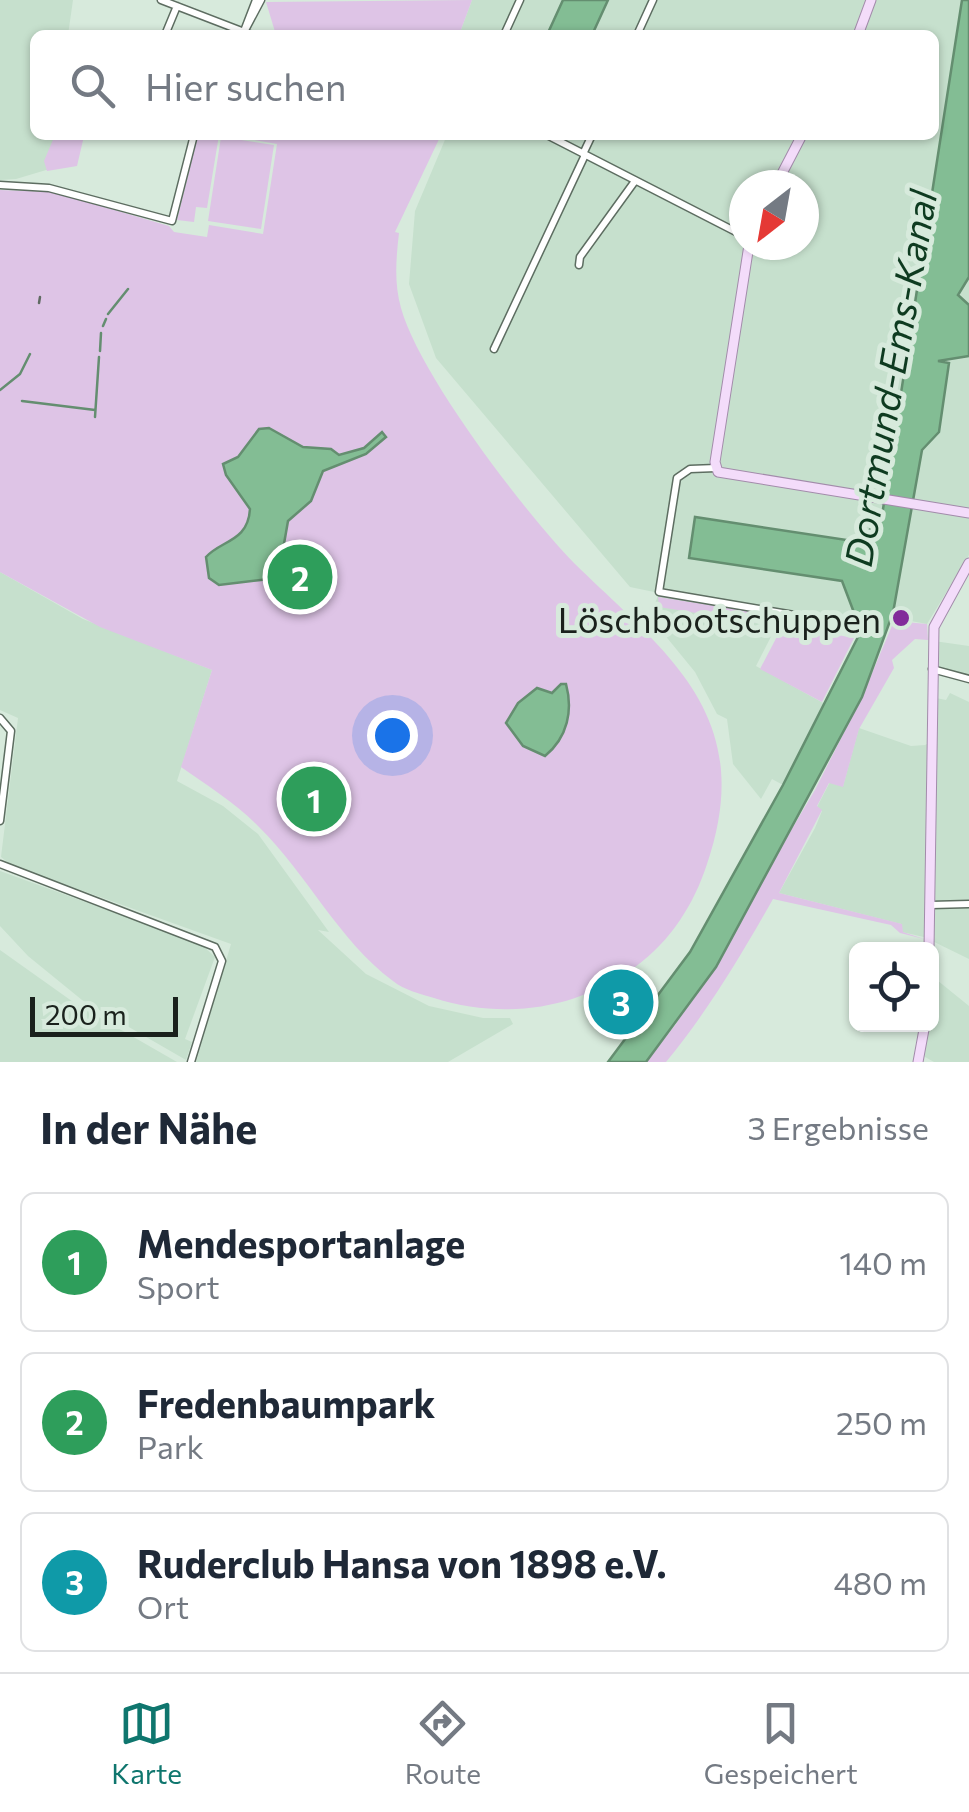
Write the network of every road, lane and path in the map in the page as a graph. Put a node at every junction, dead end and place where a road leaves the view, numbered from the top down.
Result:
1 (161, 0) edge
2 (259, 0) edge
3 (520, 0) edge
4 (653, 0) edge
5 (872, 0) edge
6 (176, 6) junction
7 (167, 30) edge
8 (236, 30) edge
9 (248, 30) edge
10 (506, 30) edge
11 (639, 30) edge
12 (860, 30) edge
13 (193, 140) edge
14 (557, 140) edge
15 (590, 140) edge
16 (799, 140) edge
17 (584, 154) junction
18 (784, 170) edge
19 (634, 181) junction
20 (0, 185) edge
21 (729, 228) edge
22 (747, 260) edge
23 (579, 265) dead end
24 (494, 350) dead end
25 (716, 468) junction
26 (969, 513) edge
27 (969, 563) edge
28 (800, 616) dead end
29 (930, 668) junction
30 (969, 680) edge
31 (0, 718) edge
32 (0, 820) edge
33 (0, 864) edge
34 (932, 904) junction
35 (969, 904) edge
36 (930, 942) edge
37 (924, 1032) edge
38 (191, 1062) edge
39 (918, 1062) edge

1 - 6 street
2 - 9 street
3 - 10 street
4 - 11 street
5 - 12 main road
6 - 7 street
6 - 8 street
13 - 20 street
14 - 17 street
15 - 17 street
16 - 18 main road
17 - 19 street
17 - 24 street
19 - 21 street
19 - 23 street
22 - 25 main road
25 - 26 main road
25 - 28 street
27 - 29 main road
29 - 30 street
29 - 34 main road
31 - 32 street
33 - 38 street
34 - 35 street
34 - 36 main road
37 - 39 main road

